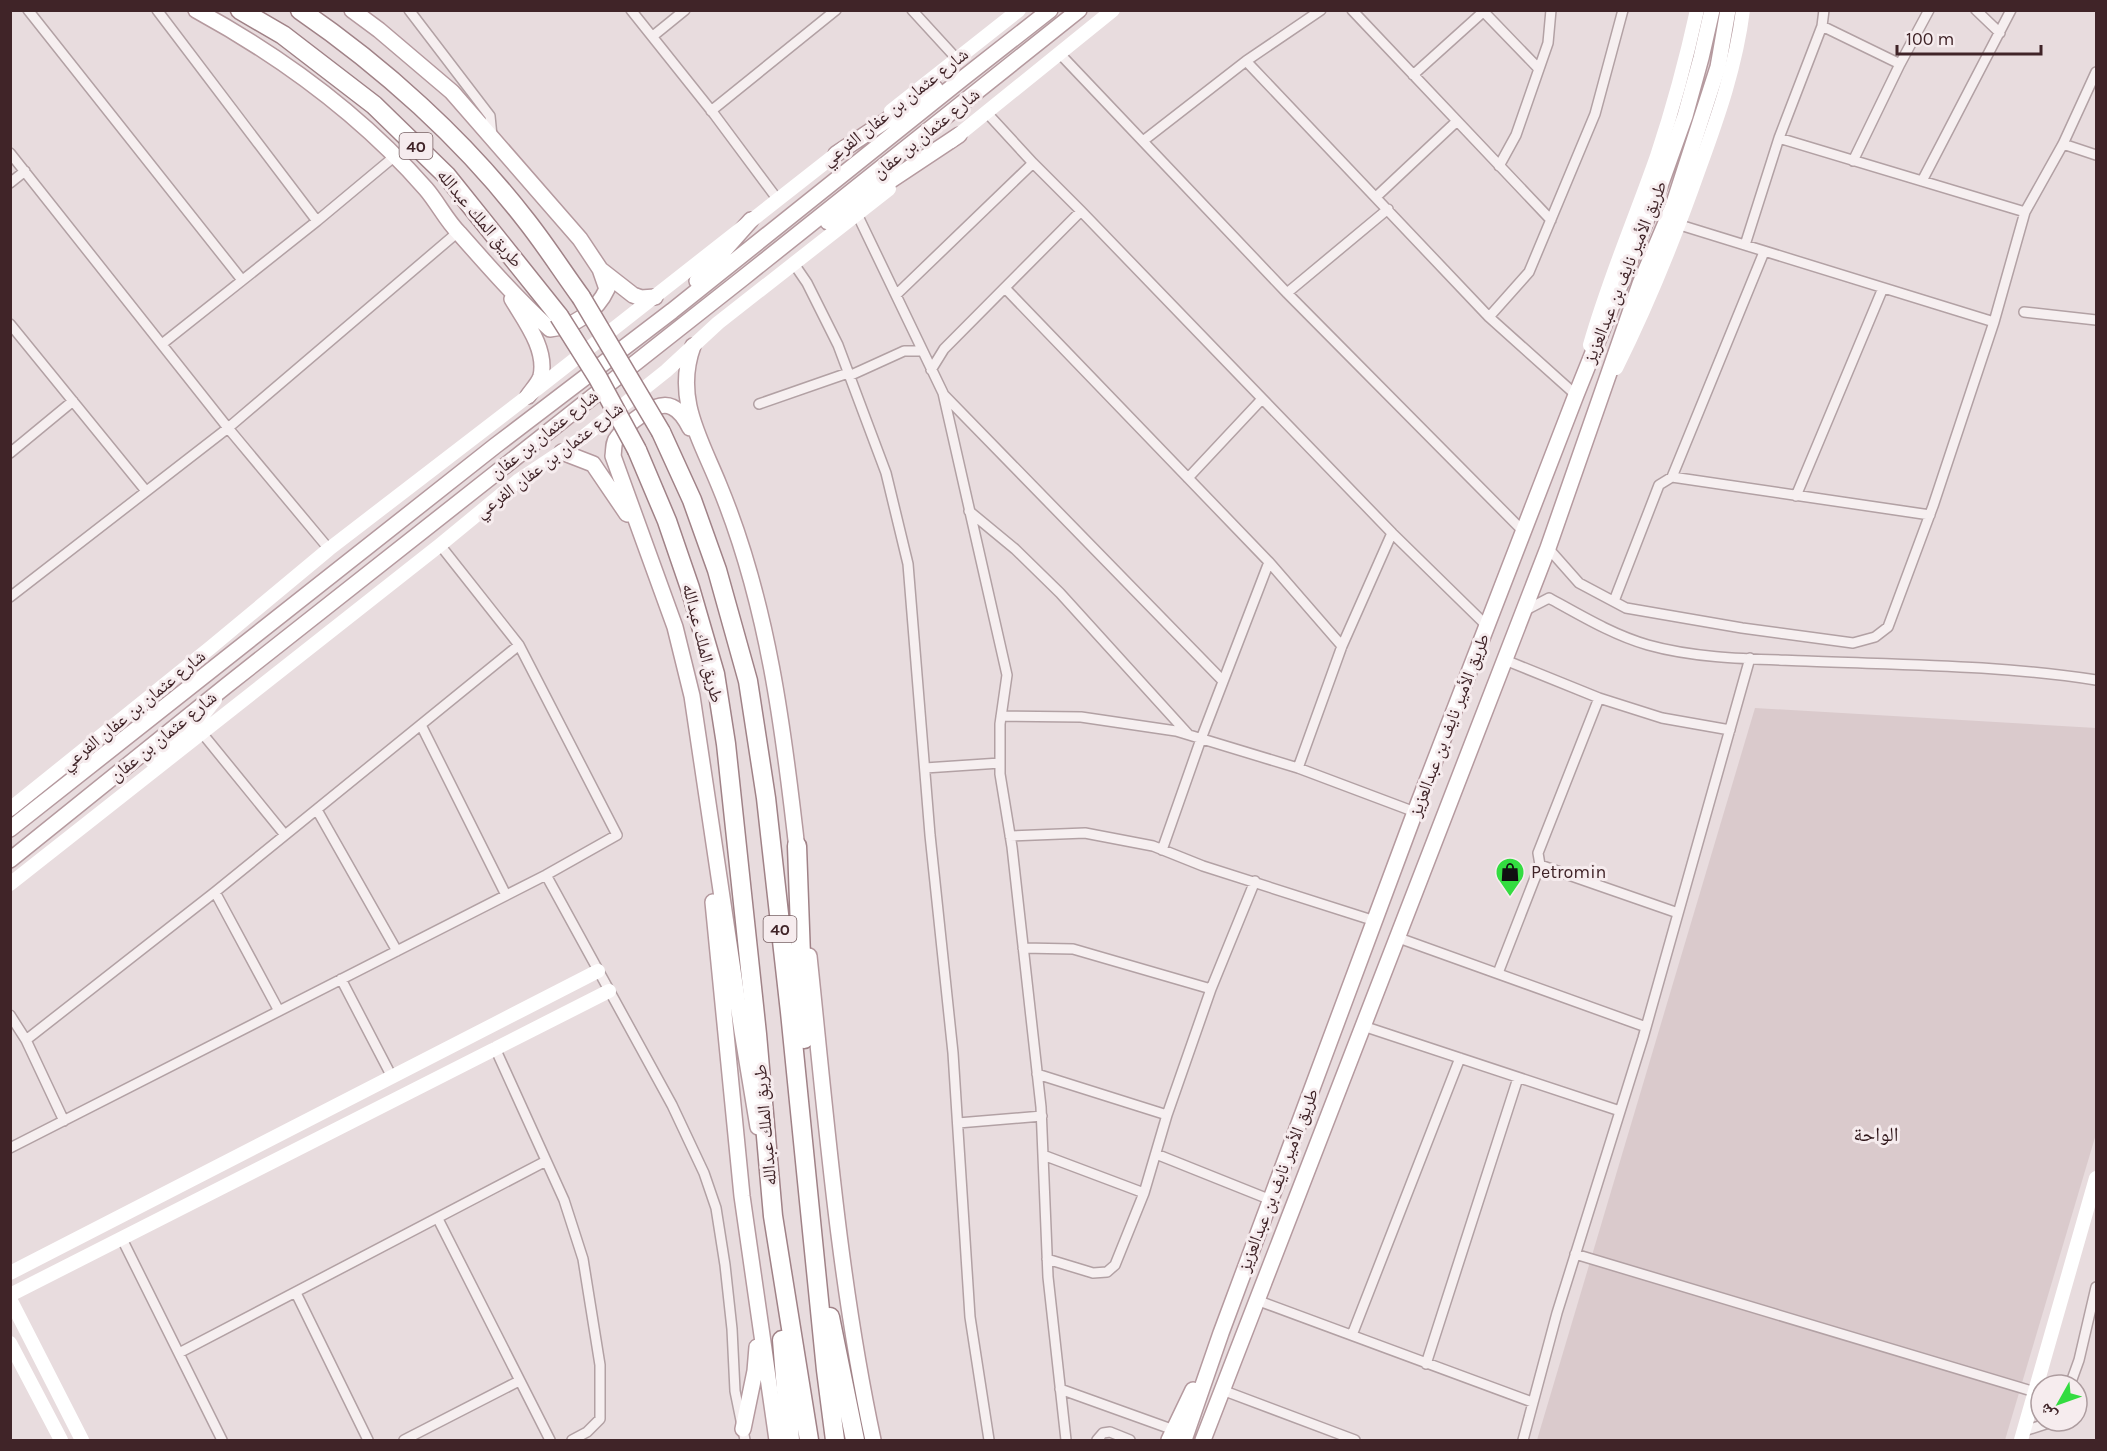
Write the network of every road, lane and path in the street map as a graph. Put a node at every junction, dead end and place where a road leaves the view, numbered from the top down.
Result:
1 (28, 10) edge
2 (158, 10) edge
3 (196, 10) edge
4 (240, 10) edge
5 (300, 10) edge
6 (352, 10) edge
7 (410, 10) edge
8 (631, 10) edge
9 (685, 10) edge
10 (836, 10) edge
11 (912, 10) edge
12 (1019, 10) edge
13 (1050, 10) edge
14 (1079, 10) edge
15 (1113, 10) edge
16 (1321, 10) edge
17 (1352, 10) edge
18 (1551, 10) edge
19 (1623, 10) edge
20 (1696, 10) edge
21 (1712, 10) edge
22 (1728, 10) edge
23 (1743, 10) edge
24 (1824, 10) edge
25 (1929, 10) edge
26 (1976, 10) edge
27 (2011, 10) edge
28 (1483, 11) edge
29 (1033, 24) junction
30 (1822, 26) junction
31 (2000, 33) junction
32 (653, 36) junction
33 (1060, 55) junction
34 (956, 58) junction
35 (1246, 61) junction
36 (1900, 64) junction
37 (1539, 69) junction
38 (2097, 72) edge
39 (1413, 75) junction
40 (711, 111) junction
41 (987, 113) junction
42 (1457, 121) junction
43 (959, 135) junction
44 (492, 136) junction
45 (1779, 138) junction
46 (1143, 141) junction
47 (2063, 144) junction
48 (10, 153) edge
49 (836, 154) junction
50 (2097, 155) edge
51 (395, 156) junction
52 (1853, 161) junction
53 (1033, 163) junction
54 (1499, 166) junction
55 (25, 171) junction
56 (1922, 181) junction
57 (10, 183) edge
58 (1376, 197) junction
59 (778, 200) junction
60 (1388, 209) junction
61 (1081, 211) junction
62 (2025, 213) junction
63 (857, 214) junction
64 (751, 220) junction
65 (1551, 220) junction
66 (317, 221) junction
67 (1680, 225) junction
68 (458, 232) junction
69 (1745, 245) junction
70 (1764, 252) junction
71 (794, 264) junction
72 (600, 269) junction
73 (490, 270) junction
74 (743, 279) junction
75 (243, 280) junction
76 (1005, 288) junction
77 (1883, 288) junction
78 (1287, 293) junction
79 (897, 294) junction
80 (655, 297) junction
81 (672, 311) junction
82 (2024, 312) dead end
83 (1489, 317) junction
84 (2097, 320) edge
85 (1994, 322) junction
86 (11, 325) edge
87 (162, 344) junction
88 (693, 346) junction
89 (922, 351) junction
90 (931, 370) junction
91 (849, 374) junction
92 (943, 393) junction
93 (1576, 395) junction
94 (528, 396) junction
95 (1262, 399) junction
96 (73, 401) junction
97 (759, 404) dead end
98 (1598, 405) junction
99 (228, 428) junction
100 (562, 452) junction
101 (10, 453) edge
102 (711, 465) junction
103 (1672, 477) junction
104 (1188, 478) junction
105 (146, 491) junction
106 (1796, 496) junction
107 (969, 511) junction
108 (1930, 515) junction
109 (1523, 531) junction
110 (1392, 533) junction
111 (642, 537) junction
112 (440, 545) junction
113 (1548, 548) junction
114 (329, 549) junction
115 (1269, 562) junction
116 (10, 597) edge
117 (1614, 601) junction
118 (1523, 612) junction
119 (1487, 626) junction
120 (519, 645) junction
121 (1342, 646) junction
122 (1750, 658) junction
123 (198, 659) junction
124 (1505, 660) junction
125 (2097, 680) edge
126 (1223, 681) junction
127 (226, 686) junction
128 (1599, 698) junction
129 (1001, 716) junction
130 (421, 725) junction
131 (1730, 730) junction
132 (698, 732) junction
133 (201, 733) junction
134 (1190, 735) junction
135 (1201, 739) junction
136 (1000, 763) junction
137 (925, 768) junction
138 (1298, 768) junction
139 (49, 798) junction
140 (10, 809) edge
141 (317, 810) junction
142 (1415, 812) junction
143 (96, 815) junction
144 (10, 829) edge
145 (285, 835) junction
146 (1010, 836) junction
147 (797, 846) junction
148 (1162, 850) junction
149 (10, 860) edge
150 (1540, 865) junction
151 (546, 875) junction
152 (1256, 882) junction
153 (10, 884) edge
154 (215, 892) junction
155 (506, 895) junction
156 (1678, 913) junction
157 (1375, 921) junction
158 (1396, 937) junction
159 (1023, 948) junction
160 (397, 951) junction
161 (597, 970) junction
162 (1498, 974) junction
163 (341, 979) junction
164 (1211, 988) junction
165 (609, 991) junction
166 (279, 1011) junction
167 (10, 1015) edge
168 (1363, 1026) junction
169 (1646, 1027) junction
170 (26, 1040) junction
171 (495, 1048) junction
172 (1460, 1058) junction
173 (1037, 1074) junction
174 (392, 1077) junction
175 (1518, 1078) junction
176 (1620, 1111) junction
177 (1167, 1115) junction
178 (1042, 1116) junction
179 (64, 1121) junction
180 (958, 1123) junction
181 (10, 1148) edge
182 (1156, 1154) junction
183 (1043, 1155) junction
184 (546, 1161) junction
185 (2097, 1178) edge
186 (1144, 1192) junction
187 (1271, 1200) junction
188 (810, 1215) junction
189 (773, 1216) junction
190 (438, 1219) junction
191 (122, 1239) junction
192 (1575, 1254) junction
193 (1047, 1259) junction
194 (10, 1273) edge
195 (2097, 1287) edge
196 (296, 1293) junction
197 (10, 1297) edge
198 (1259, 1301) junction
199 (759, 1314) junction
200 (1352, 1335) junction
201 (10, 1343) edge
202 (179, 1353) junction
203 (1426, 1364) junction
204 (2041, 1373) edge
205 (2074, 1373) edge
206 (519, 1381) junction
207 (1060, 1389) junction
208 (1222, 1390) junction
209 (2029, 1390) edge
210 (1532, 1401) junction
211 (1215, 1409) junction
212 (2029, 1414) edge
213 (744, 1435) edge
214 (2023, 1436) edge
215 (1176, 1437) edge
216 (1334, 1437) edge
217 (61, 1440) edge
218 (82, 1440) edge
219 (222, 1440) edge
220 (368, 1440) edge
221 (404, 1440) edge
222 (550, 1440) edge
223 (572, 1440) edge
224 (777, 1440) edge
225 (790, 1440) edge
226 (809, 1440) edge
227 (835, 1440) edge
228 (855, 1440) edge
229 (873, 1440) edge
230 (989, 1440) edge
231 (1066, 1440) edge
232 (1097, 1440) edge
233 (1130, 1440) edge
234 (1203, 1440) edge
235 (1210, 1440) edge
236 (1354, 1440) edge
237 (1523, 1440) edge

1 - 75 street
2 - 66 street
3 - 51 main road
4 - 189 highway, طريق الملك عبدالله / 40, bridge
5 - 188 highway, طريق الملك عبدالله / 40, bridge
6 - 44 main road
7 - 44 street
8 - 32 street
9 - 32 street
10 - 40 street
11 - 34 street
12 - 34 main road, شارع عثمان بن عفان الفرعي
13 - 29 main road, شارع عثمان بن عفان
14 - 74 main road, شارع عثمان بن عفان
15 - 33 main road, شارع عثمان بن عفان الفرعي
16 - 35 street
17 - 39 street
18 - 37 street
19 - 65 street
20 - 93 main road
21 - 93 main road, طريق الأمير نايف بن عبدالعزيز
22 - 98 main road, طريق الأمير نايف بن عبدالعزيز
23 - 67 main road
24 - 30 street
25 - 36 street
26 - 31 street
27 - 31 street
28 - 37 street
28 - 39 street
29 - 49 main road
29 - 81 main road, شارع عثمان بن عفان
30 - 36 street
30 - 45 street
31 - 56 street
32 - 40 street
33 - 41 main road, شارع عثمان بن عفان الفرعي
33 - 46 street
34 - 49 main road, شارع عثمان بن عفان الفرعي
35 - 46 street
35 - 58 street
36 - 52 street
37 - 54 street
38 - 47 street
39 - 42 street
40 - 59 street
41 - 43 main road, شارع عثمان بن عفان الفرعي
41 - 53 street
42 - 54 street
42 - 58 street
43 - 63 main road, شارع عثمان بن عفان الفرعي
43 - 74 main road
44 - 72 main road
45 - 52 street
45 - 69 street
46 - 78 street
47 - 50 street
47 - 62 street
48 - 55 street
49 - 59 main road, شارع عثمان بن عفان الفرعي
51 - 66 street
51 - 68 main road
52 - 56 street
53 - 61 street
53 - 79 street
54 - 65 street
55 - 57 street
55 - 87 street
56 - 62 street
58 - 60 street
59 - 64 main road, شارع عثمان بن عفان الفرعي
60 - 78 street
60 - 83 street
61 - 76 street
61 - 95 street
62 - 85 street
63 - 71 main road, شارع عثمان بن عفان الفرعي
63 - 79 street
64 - 80 main road, شارع عثمان بن عفان الفرعي
64 - 81 main road
65 - 83 street
66 - 75 street
67 - 69 street
67 - 98 main road
68 - 73 main road
68 - 99 street
69 - 70 street
70 - 77 street
70 - 103 street
71 - 88 main road, شارع عثمان بن عفان الفرعي
71 - 91 street
72 - 73 main road
72 - 80 main road
73 - 94 main road
74 - 127 main road, شارع عثمان بن عفان
75 - 87 street
76 - 90 street
76 - 104 street
77 - 85 street
77 - 106 street
78 - 109 street
79 - 89 street
80 - 94 main road, شارع عثمان بن عفان الفرعي
81 - 139 main road, شارع عثمان بن عفان
82 - 84 street
83 - 93 street
85 - 108 street
86 - 96 street
87 - 99 street
88 - 100 main road, شارع عثمان بن عفان الفرعي
88 - 102 main road
89 - 90 street
89 - 91 street
90 - 92 street
91 - 97 street
91 - 137 street
92 - 107 street
92 - 126 street
93 - 109 main road, طريق الأمير نايف بن عبدالعزيز
94 - 114 main road, شارع عثمان بن عفان الفرعي
95 - 104 street
95 - 110 street
96 - 101 street
96 - 105 street
98 - 113 main road, طريق الأمير نايف بن عبدالعزيز
99 - 105 street
99 - 114 street
100 - 111 main road
100 - 112 main road, شارع عثمان بن عفان الفرعي
102 - 111 main road
102 - 147 main road
103 - 106 street
103 - 117 street
104 - 115 street
105 - 116 street
106 - 108 street
107 - 129 street
107 - 134 street
108 - 117 street
109 - 119 main road, طريق الأمير نايف بن عبدالعزيز
110 - 119 street
110 - 121 street
111 - 132 main road
112 - 120 street
112 - 133 main road, شارع عثمان بن عفان الفرعي
113 - 117 street
113 - 118 main road, طريق الأمير نايف بن عبدالعزيز
114 - 123 main road, شارع عثمان بن عفان الفرعي
115 - 121 street
115 - 126 street
118 - 122 street
118 - 124 main road, طريق الأمير نايف بن عبدالعزيز
119 - 142 main road, طريق الأمير نايف بن عبدالعزيز
120 - 130 street
120 - 151 street
121 - 138 street
122 - 125 street
122 - 131 street
123 - 139 main road
123 - 140 main road, شارع عثمان بن عفان الفرعي
124 - 128 street
124 - 158 main road, طريق الأمير نايف بن عبدالعزيز
126 - 135 street
127 - 143 main road
127 - 149 main road, شارع عثمان بن عفان
128 - 131 street
128 - 150 street
129 - 134 street
129 - 136 street
130 - 141 street
130 - 155 street
131 - 156 street
132 - 189 main road
132 - 199 main road
133 - 143 main road, شارع عثمان بن عفان الفرعي
133 - 145 street
134 - 135 street
135 - 138 street
135 - 148 street
136 - 137 street
136 - 146 street
137 - 180 street
138 - 142 street
139 - 144 main road, شارع عثمان بن عفان
141 - 145 street
141 - 160 street
142 - 157 main road, طريق الأمير نايف بن عبدالعزيز
143 - 153 main road, شارع عثمان بن عفان الفرعي
145 - 154 street
146 - 148 street
146 - 159 street
147 - 188 highway
147 - 229 main road
148 - 152 street
150 - 156 street
150 - 162 street
151 - 155 street
151 - 161 street
152 - 157 street
152 - 164 street
154 - 166 street
154 - 170 street
155 - 160 street
156 - 169 street
157 - 187 main road, طريق الأمير نايف بن عبدالعزيز
158 - 162 street
158 - 168 main road, طريق الأمير نايف بن عبدالعزيز
159 - 164 street
159 - 173 street
160 - 163 street
161 - 165 street
161 - 174 main road
162 - 169 street
163 - 166 street
163 - 174 street
164 - 177 street
165 - 171 main road
165 - 213 street
166 - 179 street
167 - 170 street
168 - 172 street
168 - 198 main road, طريق الأمير نايف بن عبدالعزيز
169 - 176 street
170 - 179 street
171 - 184 street
171 - 191 main road
172 - 175 street
172 - 200 street
173 - 177 street
173 - 178 street
174 - 194 main road
175 - 176 street
175 - 203 street
176 - 192 street
177 - 182 street
178 - 180 street
178 - 183 street
179 - 181 street
180 - 230 street
182 - 186 street
182 - 187 street
183 - 186 street
183 - 193 street
184 - 190 street
184 - 223 street
185 - 204 main road
186 - 193 street
187 - 215 main road, طريق الأمير نايف بن عبدالعزيز
188 - 227 highway, طريق الملك عبدالله / 40
188 - 228 highway
189 - 225 highway
189 - 226 highway, طريق الملك عبدالله / 40
190 - 196 street
190 - 206 street
191 - 197 main road
191 - 202 street
192 - 209 street
192 - 210 street
193 - 207 street
195 - 205 street
196 - 202 street
196 - 220 street
197 - 218 main road
198 - 200 street
198 - 208 main road, طريق الأمير نايف بن عبدالعزيز
199 - 213 main road
199 - 224 main road
200 - 203 street
201 - 217 main road
202 - 219 street
203 - 210 street
206 - 221 street
206 - 222 street
207 - 215 street
207 - 231 street
208 - 211 main road, طريق الأمير نايف بن عبدالعزيز
208 - 216 street
210 - 237 street
211 - 234 main road, طريق الأمير نايف بن عبدالعزيز
211 - 235 main road
212 - 214 main road
216 - 236 street
232 - 233 street

